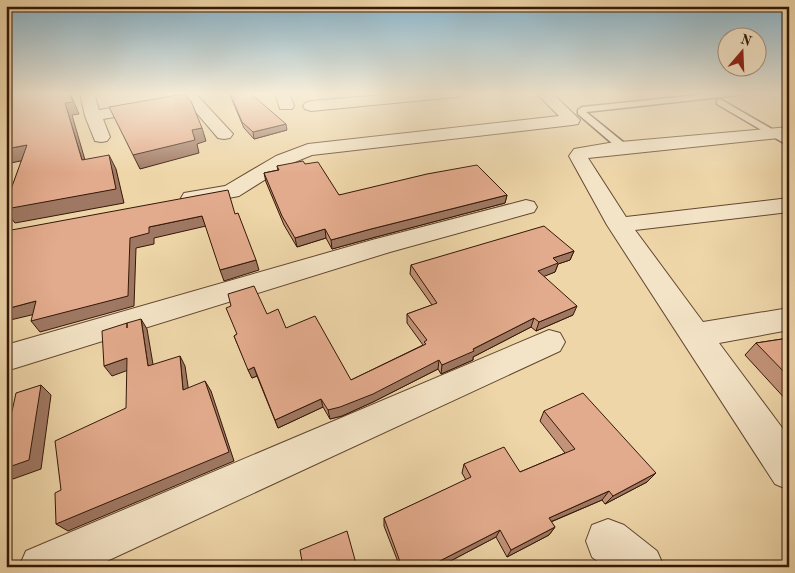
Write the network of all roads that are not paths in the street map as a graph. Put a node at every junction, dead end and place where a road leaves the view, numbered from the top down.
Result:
1 (94, 120) edge
2 (211, 120) edge
3 (572, 120) edge
4 (589, 120) edge
5 (755, 120) edge
6 (781, 133) edge
7 (224, 134) dead end
8 (101, 137) dead end
9 (789, 143) edge
10 (624, 148) junction
11 (172, 202) edge
12 (789, 204) edge
13 (526, 208) dead end
14 (619, 226) junction
15 (789, 319) edge
16 (695, 335) junction
17 (549, 342) dead end
18 (6, 358) edge
19 (789, 470) edge
20 (42, 567) edge

1 - 8 street
2 - 7 street
3 - 11 street
4 - 10 lane
5 - 6 lane
6 - 9 lane
6 - 10 street
10 - 14 street
12 - 14 street
13 - 18 street
14 - 16 street
15 - 16 street
16 - 19 street
17 - 20 street

